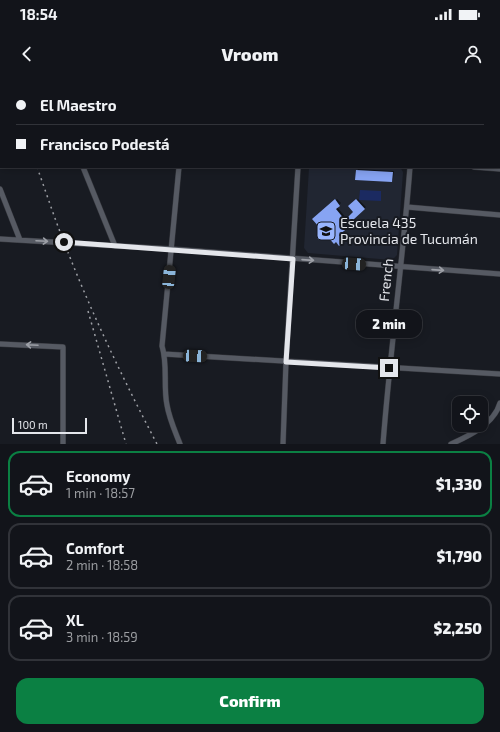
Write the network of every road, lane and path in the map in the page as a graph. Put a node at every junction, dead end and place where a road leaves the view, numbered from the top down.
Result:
1 (83, 168) edge
2 (179, 168) edge
3 (298, 168) edge
4 (410, 168) edge
5 (487, 168) edge
6 (500, 169) edge
7 (0, 189) edge
8 (407, 207) junction
9 (500, 215) edge
10 (0, 239) edge
11 (20, 240) junction
12 (115, 246) junction
13 (171, 249) junction
14 (293, 259) junction
15 (400, 267) junction
16 (500, 274) edge
17 (0, 344) edge
18 (164, 354) junction
19 (286, 362) junction
20 (389, 368) junction
21 (500, 374) edge
22 (500, 403) edge
23 (63, 444) edge
24 (180, 444) edge
25 (283, 444) edge
26 (383, 444) edge
27 (451, 444) edge

1 - 12 street
2 - 13 street
3 - 14 street
4 - 8 street, French
5 - 6 street
7 - 11 street
8 - 9 street
8 - 15 street, French
10 - 11 street
11 -> 12 street
12 - 13 street
13 - 14 street
13 - 18 street
14 -> 15 street
14 - 19 street
15 -> 16 street
15 - 20 street, French
23 -> 17 street
18 - 19 street
18 - 24 street
19 - 20 street
19 - 25 street
20 - 21 street
20 - 26 street, French
22 - 27 street

